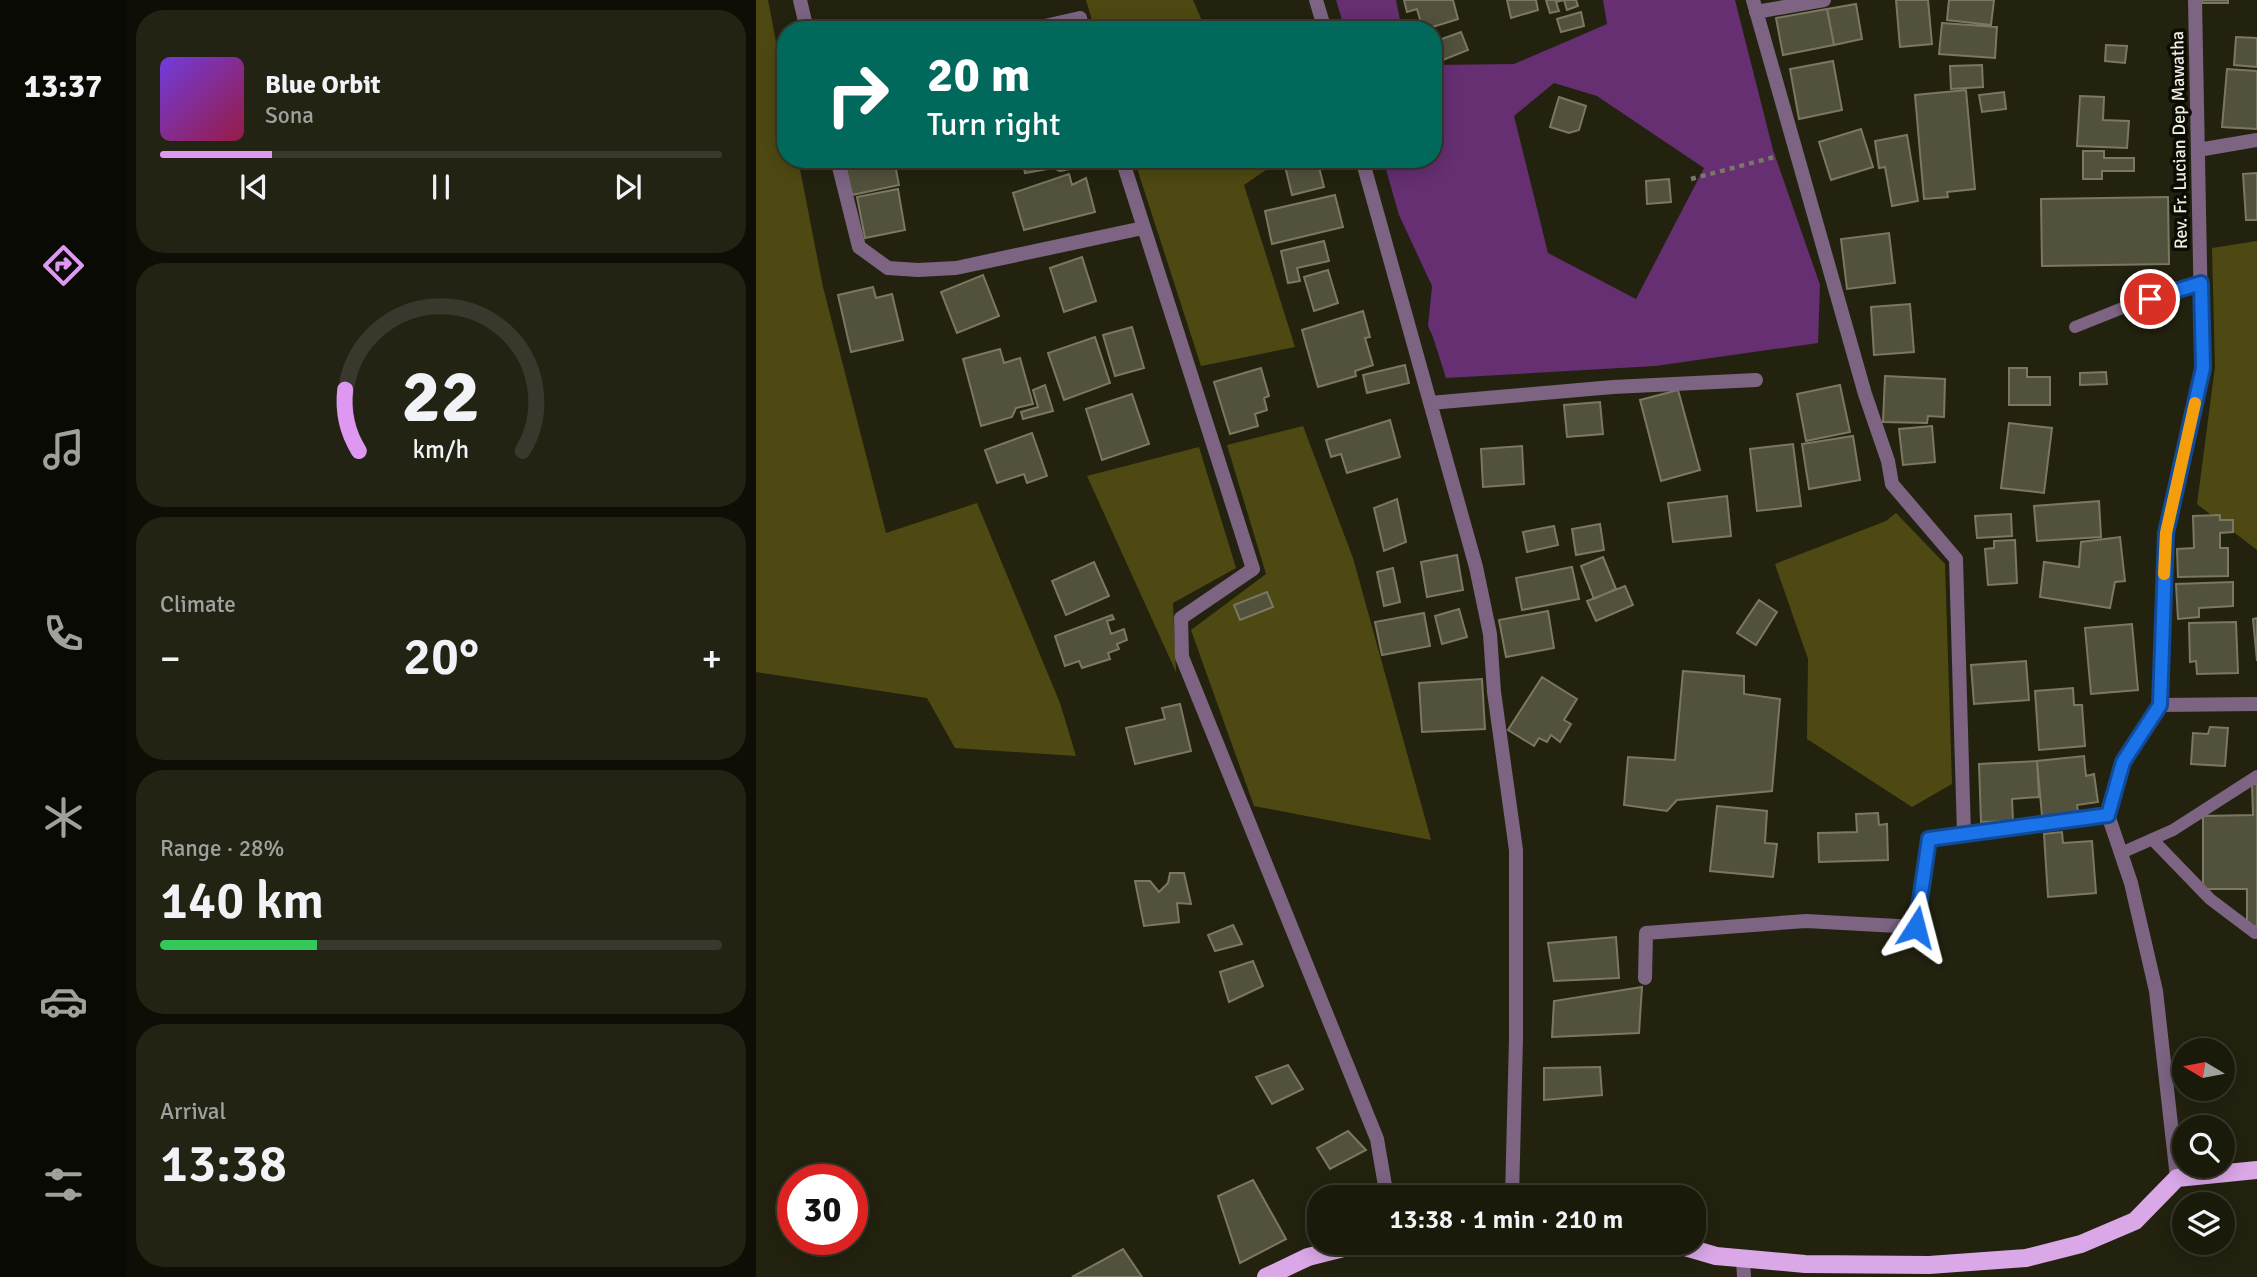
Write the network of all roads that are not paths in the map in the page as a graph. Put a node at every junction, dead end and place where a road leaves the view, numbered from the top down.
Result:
1 (800, 0) edge
2 (1316, 0) edge
3 (1824, 0) edge
4 (2195, 0) edge
5 (1755, 6) edge
6 (805, 21) edge
7 (1322, 21) edge
8 (2257, 140) edge
9 (2198, 150) junction
10 (839, 168) edge
11 (1125, 168) edge
12 (1365, 168) edge
13 (1143, 228) junction
14 (2201, 283) junction
15 (2075, 327) dead end
16 (1756, 380) dead end
17 (1430, 403) junction
18 (2257, 704) edge
19 (2160, 705) junction
20 (2257, 776) edge
21 (2108, 815) junction
22 (1965, 834) junction
23 (2152, 839) junction
24 (2121, 853) junction
25 (2255, 933) dead end
26 (1645, 978) dead end
27 (2172, 1133) edge
28 (2257, 1170) edge
29 (2235, 1172) edge
30 (2177, 1178) edge
31 (1385, 1185) edge
32 (1512, 1185) edge
33 (1706, 1253) edge
34 (1316, 1255) edge
35 (1743, 1268) edge
36 (1266, 1277) edge

1 - 6 street
2 - 7 street
3 - 5 street
4 - 9 street, Rev. Fr. Lucian Dep Mawatha
5 - 22 street
8 - 9 street
9 - 14 street, Rev. Fr. Lucian Dep Mawatha
10 - 13 street
11 - 13 street
12 - 17 street
13 - 31 street
14 - 15 lane
14 - 19 street, Rev. Fr. Lucian Dep Mawatha
16 - 17 street
17 - 32 street
18 - 19 street
19 - 21 street
20 - 23 lane
21 - 22 street
21 - 24 street
22 - 26 street
23 - 24 lane
23 - 25 lane
24 - 27 street
28 - 29 main road
30 - 35 main road
33 - 35 main road
34 - 36 main road

